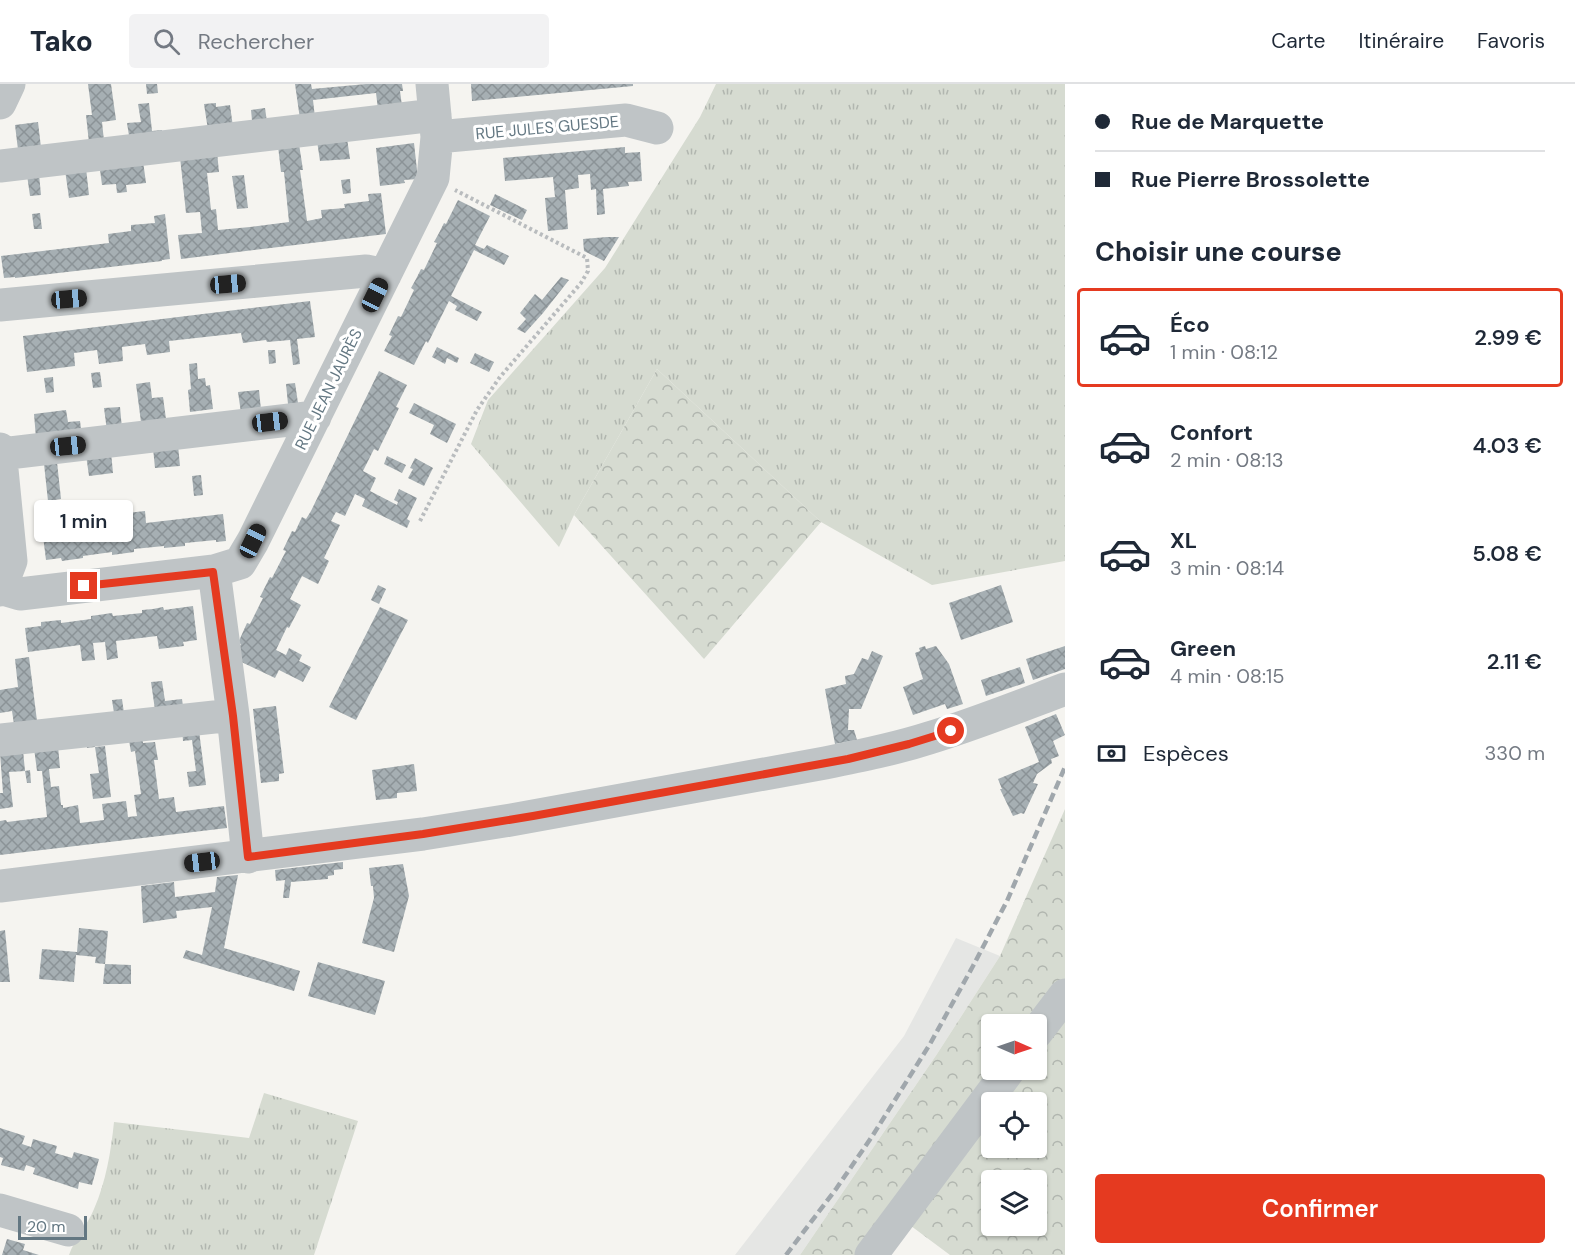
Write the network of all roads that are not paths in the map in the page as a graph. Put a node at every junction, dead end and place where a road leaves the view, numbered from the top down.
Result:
1 (9, 84) edge
2 (0, 103) edge
3 (434, 112) edge
4 (657, 128) dead end
5 (0, 166) edge
6 (385, 274) junction
7 (0, 305) edge
8 (315, 417) junction
9 (0, 449) edge
10 (0, 454) edge
11 (213, 572) junction
12 (0, 589) edge
13 (1065, 689) edge
14 (233, 716) junction
15 (0, 740) edge
16 (248, 857) junction
17 (0, 886) edge
18 (1065, 995) edge
19 (1047, 1019) edge
20 (1002, 1080) edge
21 (0, 1210) edge
22 (68, 1230) dead end
23 (871, 1255) edge

1 - 2 street
3 - 4 street, RUE JULES GUESDE
3 - 5 street, RUE JULES GUESDE
3 - 6 street, RUE JEAN JAURÈS
6 - 7 street
6 - 8 street, RUE JEAN JAURÈS
8 - 10 street
8 - 11 street, RUE JEAN JAURÈS
9 - 10 street
10 - 12 street
11 - 12 street, RUE JEAN JAURÈS
11 - 14 street
13 - 16 street
14 - 15 street
14 - 16 street
16 - 17 street
18 - 19 street
20 - 23 street
21 - 22 street

